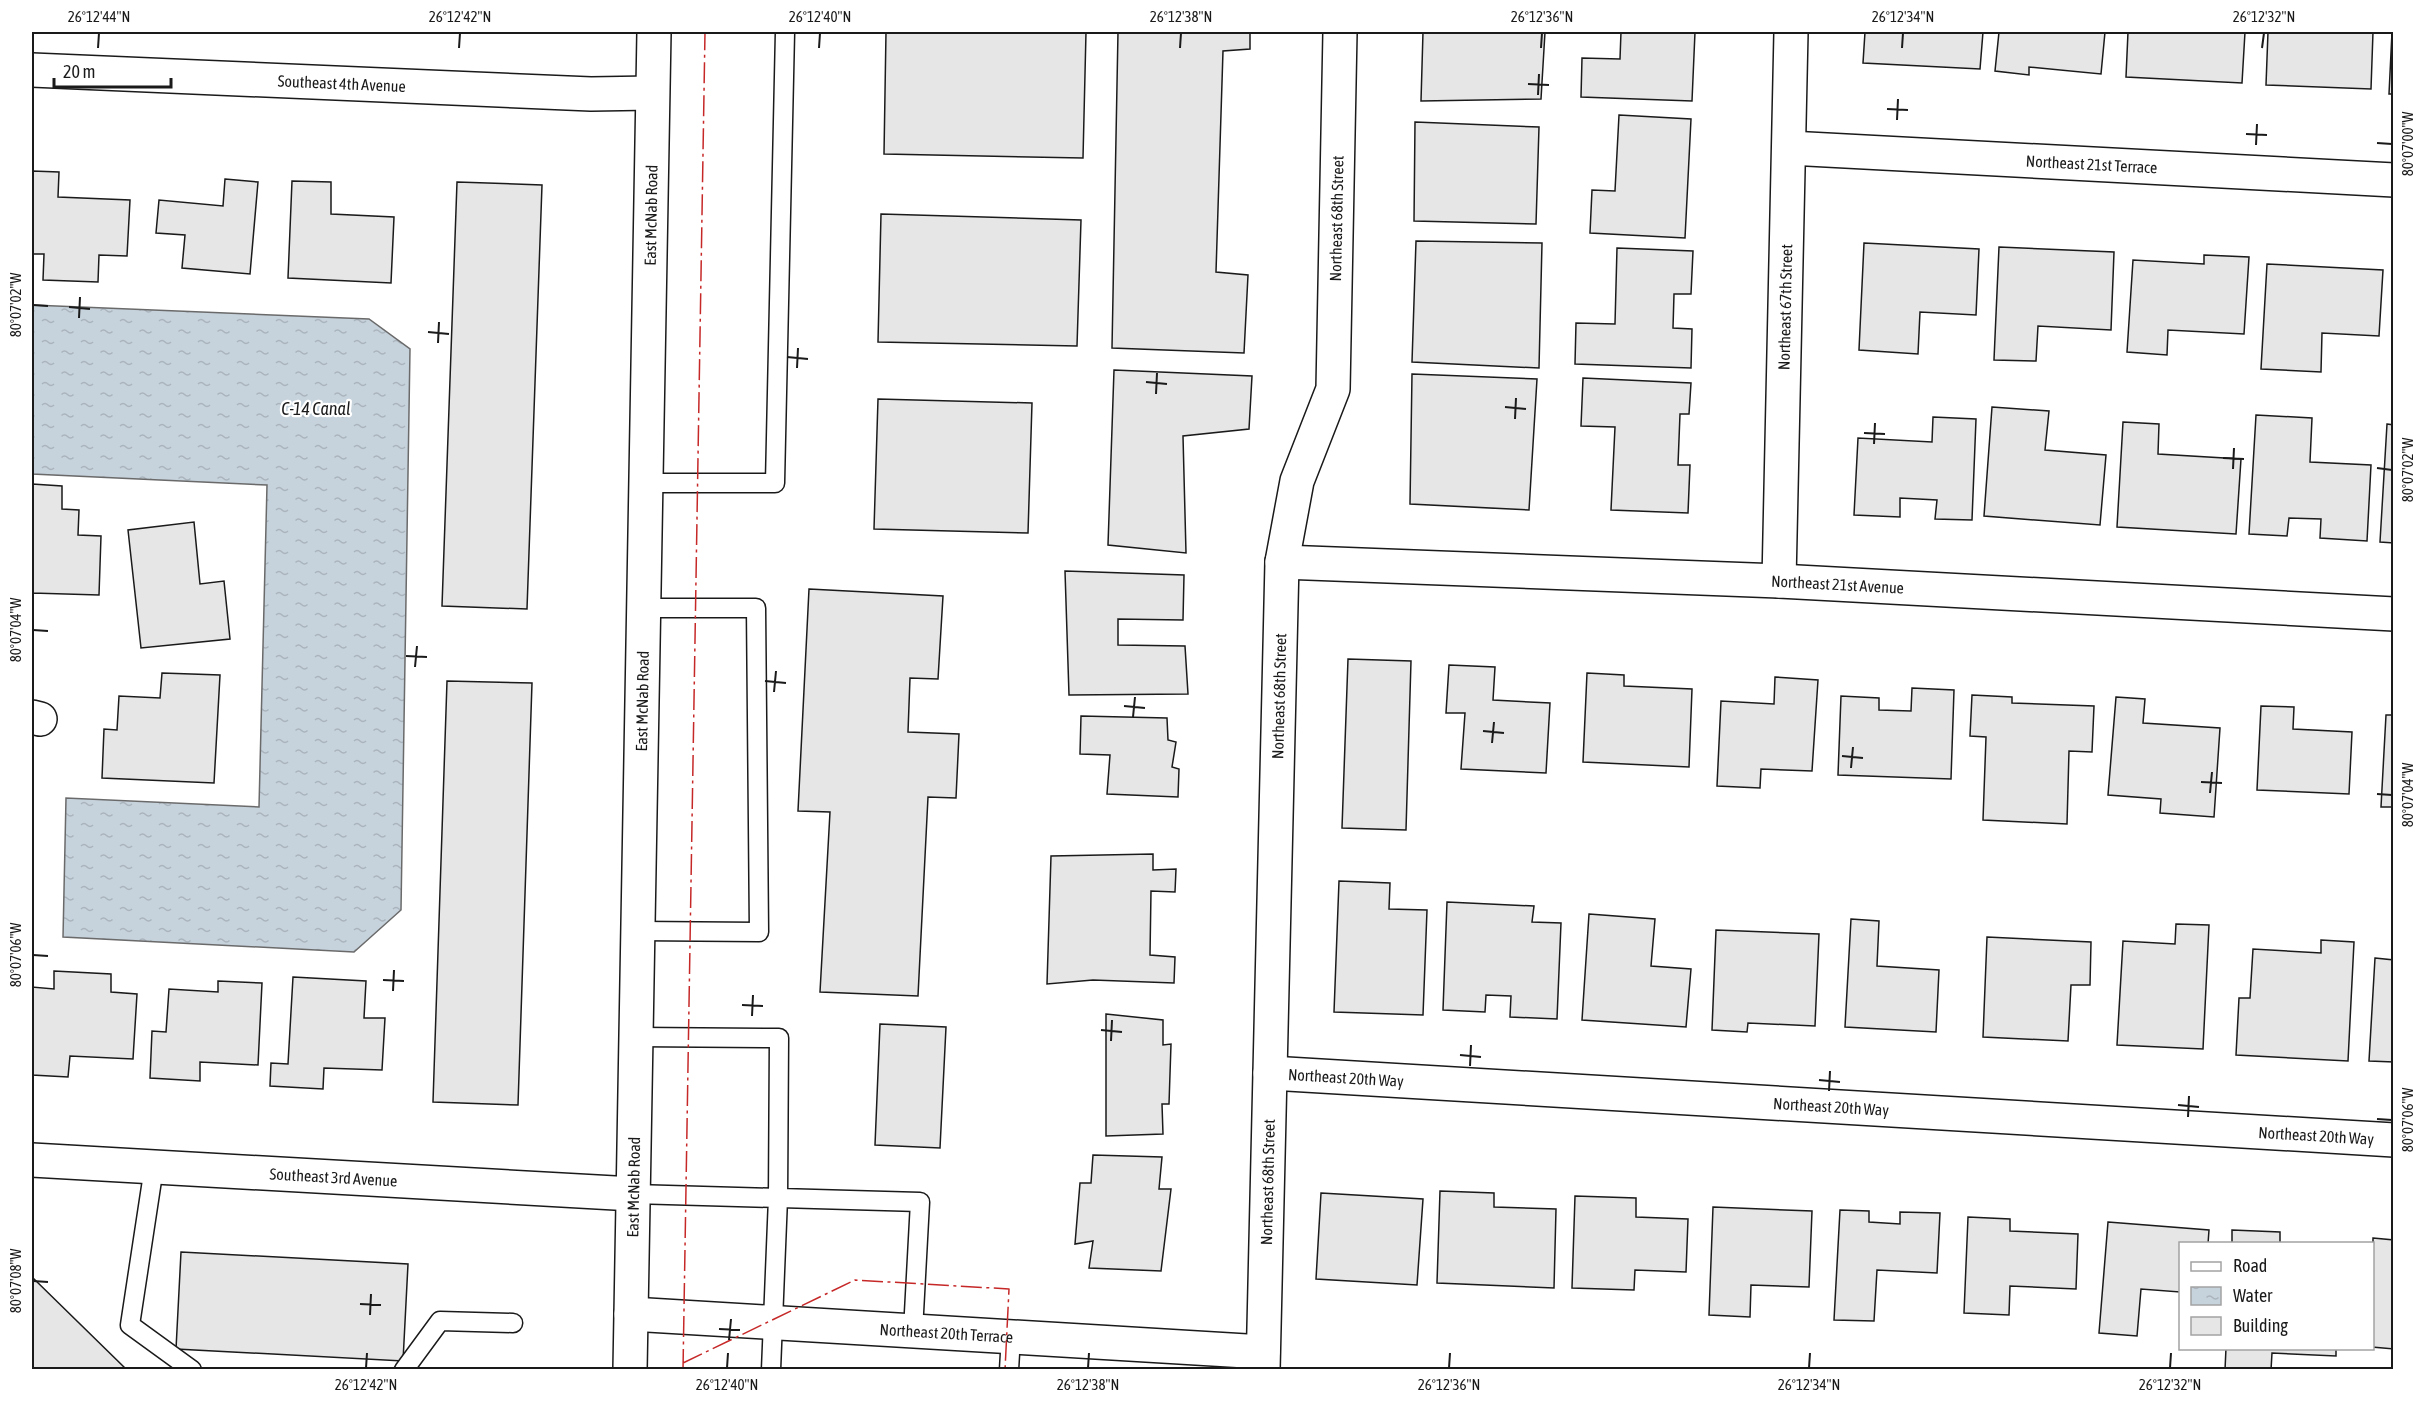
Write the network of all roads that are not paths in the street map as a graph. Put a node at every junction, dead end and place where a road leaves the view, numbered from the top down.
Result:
1 (654, 32) edge
2 (786, 32) edge
3 (1340, 32) edge
4 (1791, 32) edge
5 (32, 70) edge
6 (652, 93) junction
7 (1789, 148) junction
8 (2394, 180) edge
9 (647, 483) junction
10 (1282, 562) junction
11 (1779, 581) junction
12 (645, 608) junction
13 (2394, 614) edge
14 (638, 931) junction
15 (636, 1037) junction
16 (1270, 1073) junction
17 (2394, 1140) edge
18 (32, 1160) edge
19 (154, 1167) junction
20 (633, 1194) junction
21 (778, 1198) junction
22 (631, 1314) junction
23 (772, 1322) junction
24 (513, 1323) dead end
25 (913, 1331) junction
26 (1011, 1336) junction
27 (1263, 1361) edge
28 (192, 1370) edge
29 (404, 1370) edge
30 (630, 1370) edge
31 (771, 1370) edge
32 (1009, 1370) edge

1 - 6 street, East McNab Road
2 - 9 lane
3 - 10 street, Northeast 68th Street
4 - 7 street, Northeast 67th Street
5 - 6 street, Southeast 4th Avenue
6 - 9 street, East McNab Road
7 - 8 street, Northeast 21st Terrace
7 - 11 street, Northeast 67th Street
9 - 12 street, East McNab Road
10 - 11 street, Northeast 21st Avenue
10 - 16 street, Northeast 68th Street
11 - 13 street, Northeast 21st Avenue
12 - 14 street, East McNab Road
12 - 14 lane
14 - 15 street, East McNab Road
15 - 20 street, East McNab Road
15 - 21 lane
16 - 17 street, Northeast 20th Way
16 - 27 street, Northeast 68th Street
18 - 19 street, Southeast 3rd Avenue
19 - 20 street, Southeast 3rd Avenue
19 - 28 lane
20 - 21 lane
20 - 22 street, East McNab Road
21 - 23 lane
21 - 25 lane
22 - 23 street, Northeast 20th Terrace
22 - 30 street, East McNab Road
23 - 25 street, Northeast 20th Terrace
23 - 31 lane
24 - 29 lane
25 - 26 street, Northeast 20th Terrace
26 - 27 street, Northeast 20th Terrace
26 - 32 lane

